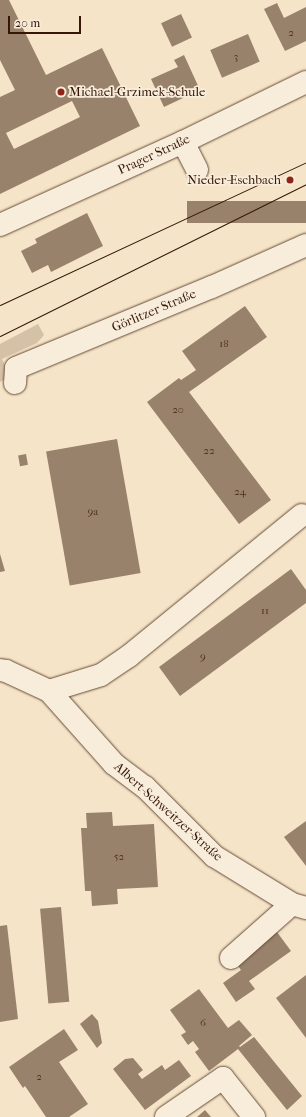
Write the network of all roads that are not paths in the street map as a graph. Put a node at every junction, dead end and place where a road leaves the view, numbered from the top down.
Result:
1 (306, 82) edge
2 (183, 142) junction
3 (197, 170) dead end
4 (0, 225) edge
5 (306, 245) edge
6 (14, 384) dead end
7 (302, 515) dead end
8 (0, 670) edge
9 (49, 691) junction
10 (299, 906) edge
11 (231, 958) dead end
12 (166, 1117) edge
13 (254, 1117) edge

1 - 2 street, Prager Straße
2 - 3 street
2 - 4 street, Prager Straße
5 - 6 street, Görlitzer Straße
7 - 9 street
8 - 9 street, Albert-Schweitzer-Straße
9 - 10 street, Albert-Schweitzer-Straße
10 - 11 street
12 - 13 street

